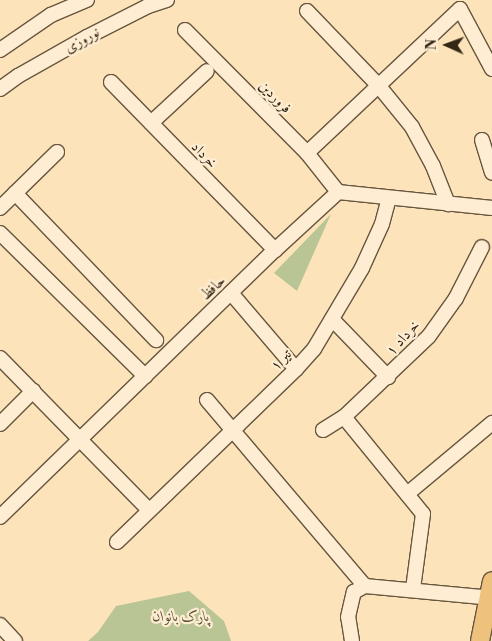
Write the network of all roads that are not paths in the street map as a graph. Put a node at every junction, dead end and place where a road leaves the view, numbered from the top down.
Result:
1 (87, 0) edge
2 (168, 0) edge
3 (307, 11) dead end
4 (185, 30) dead end
5 (0, 50) edge
6 (492, 69) edge
7 (207, 71) dead end
8 (111, 82) dead end
9 (378, 85) junction
10 (0, 89) edge
11 (151, 123) junction
12 (482, 140) dead end
13 (57, 152) dead end
14 (308, 153) junction
15 (492, 172) edge
16 (338, 192) junction
17 (15, 194) junction
18 (390, 198) junction
19 (448, 204) junction
20 (0, 208) edge
21 (492, 208) edge
22 (0, 233) edge
23 (482, 247) dead end
24 (275, 250) junction
25 (232, 292) junction
26 (332, 319) junction
27 (156, 340) dead end
28 (0, 358) edge
29 (296, 369) junction
30 (145, 376) junction
31 (388, 377) junction
32 (33, 391) junction
33 (207, 400) dead end
34 (344, 417) junction
35 (492, 423) edge
36 (0, 424) edge
37 (234, 430) junction
38 (323, 430) dead end
39 (80, 439) junction
40 (407, 494) junction
41 (149, 510) junction
42 (0, 517) edge
43 (117, 542) dead end
44 (365, 586) junction
45 (413, 589) junction
46 (491, 592) edge
47 (0, 625) edge
48 (15, 641) edge
49 (352, 641) edge
50 (480, 641) edge

1 - 5 street
2 - 10 street, نوروزی
3 - 9 street
4 - 14 street, فروردین
6 - 9 street
7 - 11 street
8 - 11 street, خرداد
9 - 14 street
9 - 19 street
11 - 24 street, خرداد
12 - 15 street
13 - 17 street
14 - 16 street, فروردین
16 - 18 street
16 - 24 street, حافظ
17 - 20 street
17 - 27 street
18 - 19 street
18 - 26 street, تیر ۱
19 - 21 street
22 - 30 street
23 - 31 street, خرداد ۱
24 - 25 street, حافظ
25 - 29 street
25 - 30 street, حافظ
26 - 29 street, تیر ۱
26 - 31 street
28 - 32 street
29 - 37 street, تیر ۱
30 - 39 street, حافظ
31 - 34 street, خرداد ۱
32 - 36 street
32 - 39 street
33 - 37 street
34 - 38 street, خرداد ۱
34 - 40 street
35 - 40 street
37 - 41 street, تیر ۱
37 - 44 street
39 - 41 street
39 - 42 street, حافظ
40 - 45 street
41 - 43 street, تیر ۱
44 - 45 street
44 - 49 street
45 - 46 street
46 - 50 main road
47 - 48 street

